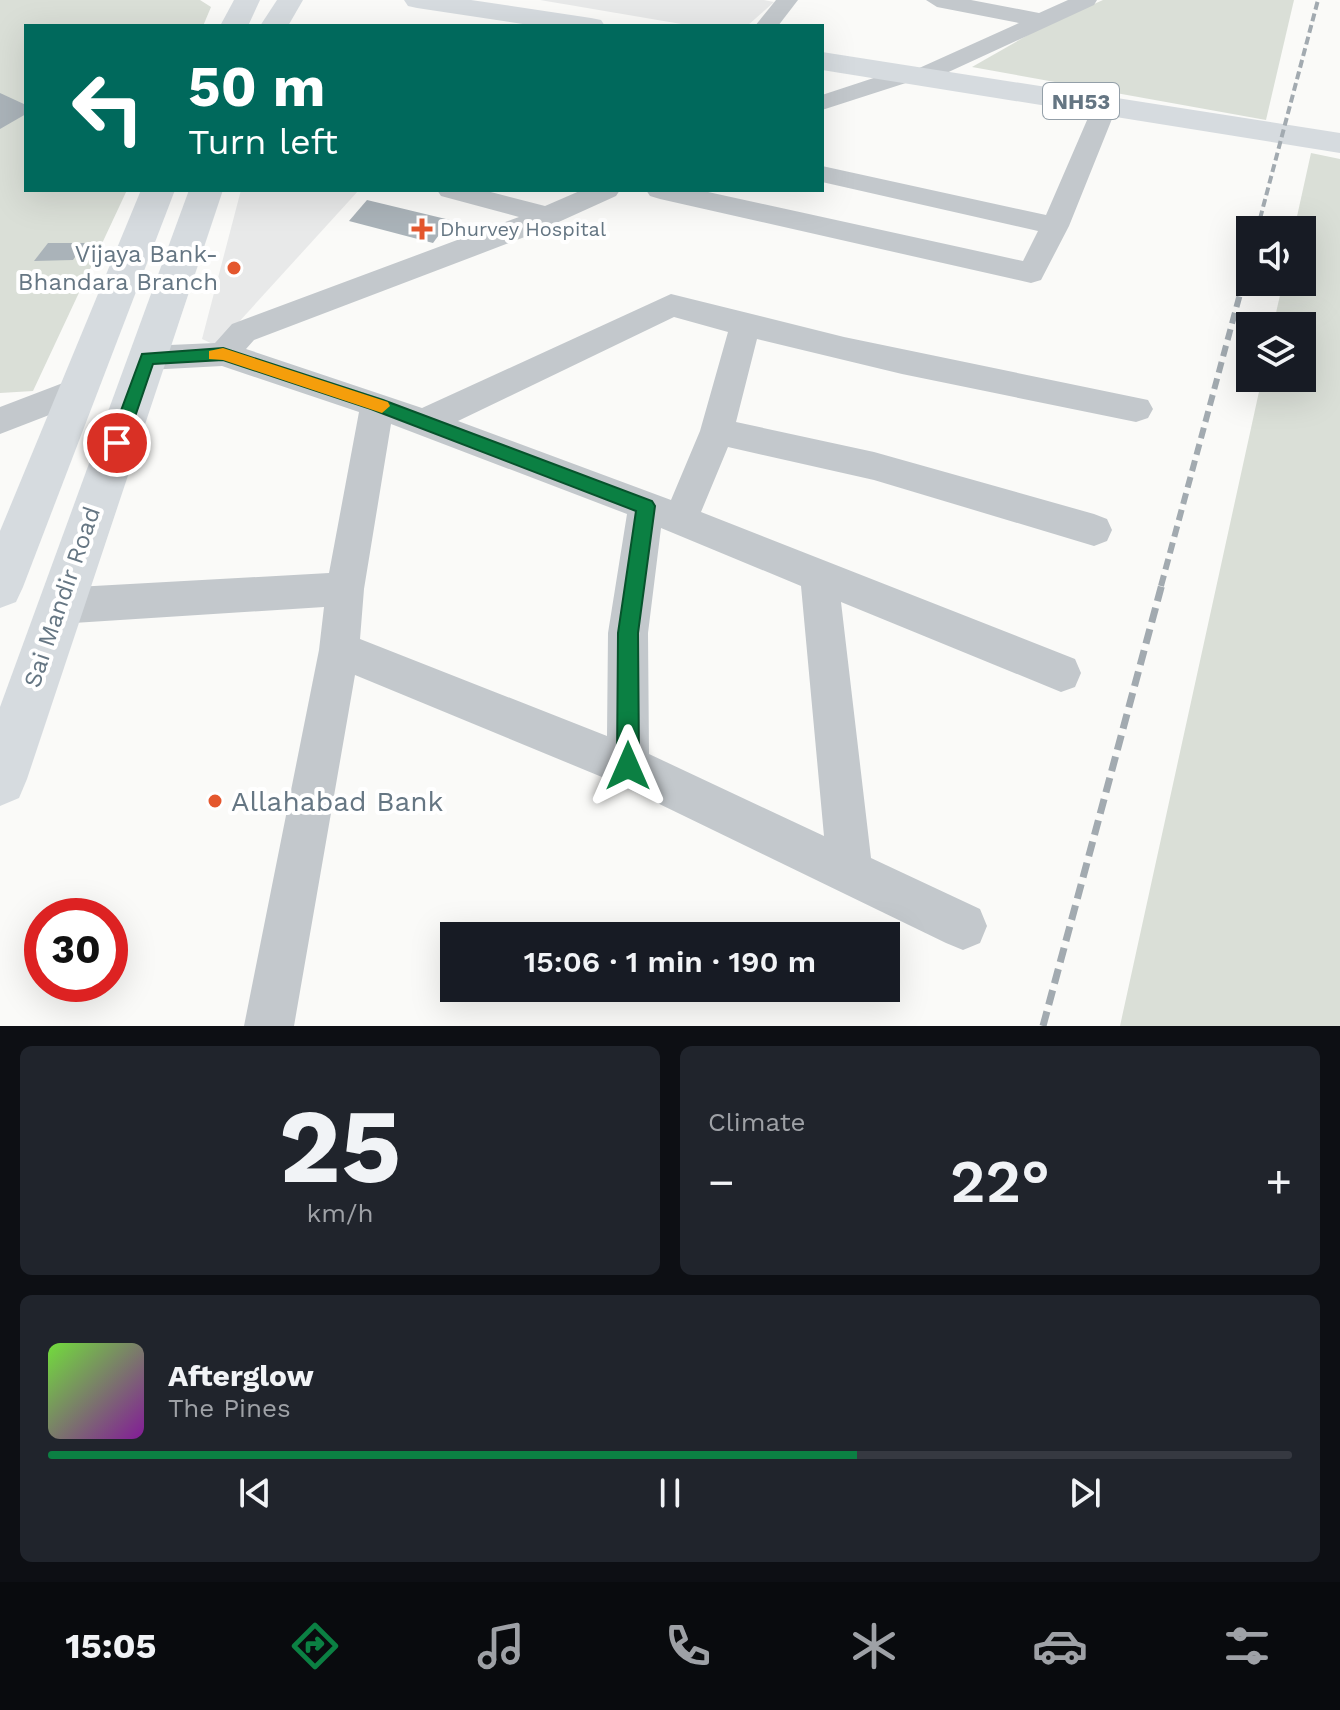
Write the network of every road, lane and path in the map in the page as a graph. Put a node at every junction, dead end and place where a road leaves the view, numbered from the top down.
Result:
1 (417, 0) edge
2 (787, 0) edge
3 (937, 0) edge
4 (1086, 0) edge
5 (1039, 20) junction
6 (578, 24) edge
7 (768, 24) edge
8 (824, 61) edge
9 (915, 75) junction
10 (824, 102) edge
11 (1106, 104) junction
12 (1340, 143) edge
13 (824, 174) edge
14 (157, 192) edge
15 (205, 192) edge
16 (458, 192) edge
17 (601, 192) edge
18 (669, 192) edge
19 (547, 216) junction
20 (1055, 226) junction
21 (745, 327) junction
22 (223, 354) junction
23 (142, 373) junction
24 (76, 391) junction
25 (377, 405) junction
26 (1136, 409) dead end
27 (0, 421) edge
28 (425, 422) junction
29 (717, 431) junction
30 (663, 513) junction
31 (1094, 530) dead end
32 (819, 576) junction
33 (0, 587) edge
34 (345, 589) junction
35 (58, 606) junction
36 (339, 650) junction
37 (1061, 673) dead end
38 (628, 766) junction
39 (0, 779) edge
40 (850, 872) junction
41 (963, 926) dead end
42 (269, 1026) edge

1 - 6 highway
2 - 7 street
3 - 5 street
4 - 5 street
5 - 9 street
8 - 9 highway, NH53
9 - 10 street
9 - 11 highway, NH53
11 - 12 highway, NH53
11 - 20 street
13 - 20 street
14 - 24 highway
15 - 23 highway, Sai Mandir Road
16 - 19 street
17 - 19 street
18 - 20 street
19 - 22 street
21 - 26 street
21 - 28 street
21 - 29 street
22 - 23 street
22 - 25 street
23 - 24 highway
23 - 35 highway, Sai Mandir Road
24 - 27 street
24 - 33 highway
25 - 28 street
25 - 34 street
28 - 30 street
29 - 30 street
29 - 31 street
30 - 32 street
30 - 38 street
32 - 37 street
32 - 40 street
34 - 35 street
34 - 36 street
35 - 39 highway, Sai Mandir Road
36 - 38 street
36 - 42 street
38 - 40 street
40 - 41 street

